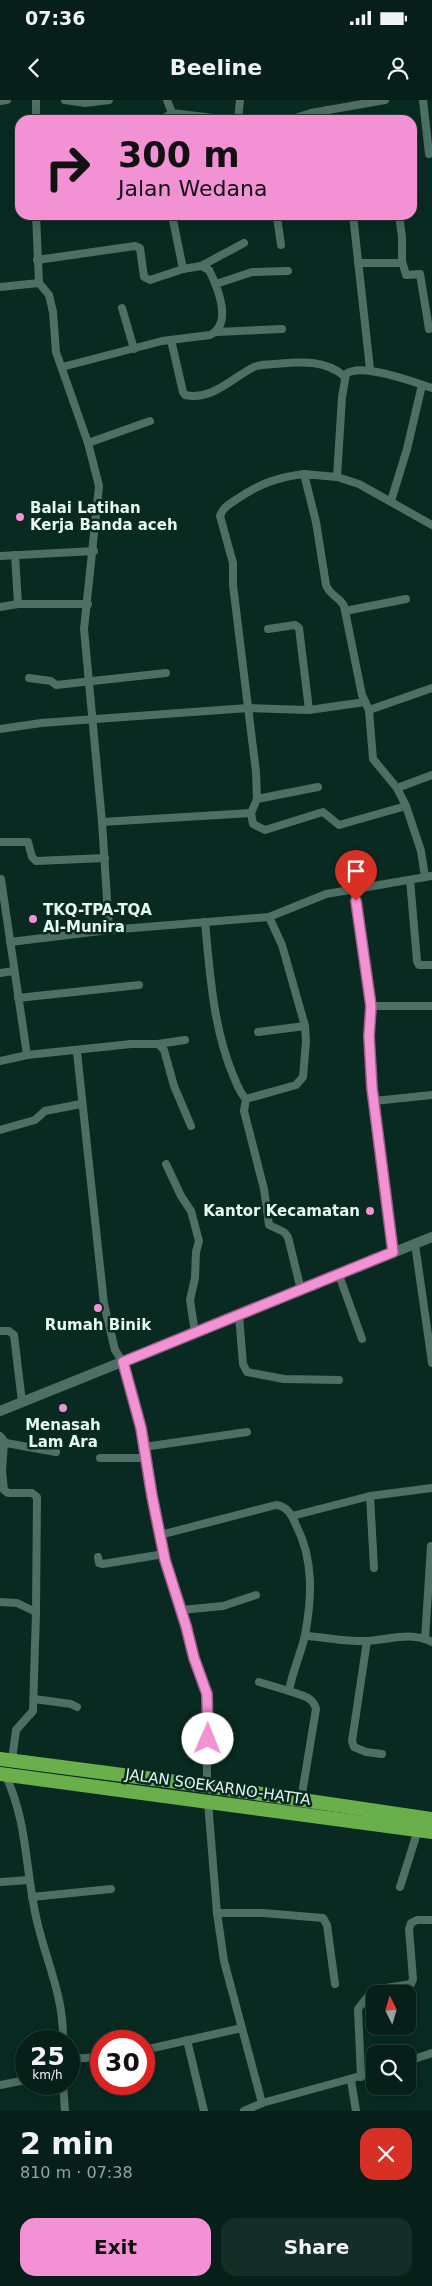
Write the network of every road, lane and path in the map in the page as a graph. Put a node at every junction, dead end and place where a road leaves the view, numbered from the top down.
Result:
1 (7, 100) edge
2 (36, 100) edge
3 (65, 100) edge
4 (109, 100) edge
5 (167, 100) edge
6 (240, 100) edge
7 (384, 100) edge
8 (423, 100) edge
9 (0, 102) edge
10 (326, 110) junction
11 (172, 113) junction
12 (36, 115) edge
13 (169, 115) edge
14 (189, 115) edge
15 (238, 115) edge
16 (307, 115) edge
17 (328, 115) edge
18 (429, 154) dead end
19 (36, 220) edge
20 (173, 220) edge
21 (277, 220) edge
22 (354, 220) edge
23 (400, 220) edge
24 (244, 243) dead end
25 (281, 245) dead end
26 (37, 260) junction
27 (402, 261) junction
28 (358, 263) junction
29 (201, 266) junction
30 (183, 269) junction
31 (288, 272) dead end
32 (39, 283) junction
33 (216, 284) junction
34 (0, 287) edge
35 (122, 308) dead end
36 (282, 329) dead end
37 (429, 329) dead end
38 (216, 332) junction
39 (171, 340) junction
40 (134, 349) junction
41 (62, 367) junction
42 (370, 369) junction
43 (344, 376) junction
44 (422, 385) junction
45 (432, 388) edge
46 (150, 420) dead end
47 (88, 443) junction
48 (304, 474) junction
49 (337, 477) junction
50 (391, 501) junction
51 (432, 525) edge
52 (94, 551) junction
53 (15, 555) junction
54 (0, 556) edge
55 (406, 599) dead end
56 (18, 604) junction
57 (88, 604) junction
58 (0, 607) edge
59 (346, 611) junction
60 (268, 629) dead end
61 (166, 673) dead end
62 (29, 678) dead end
63 (89, 682) junction
64 (432, 688) edge
65 (364, 702) junction
66 (248, 708) junction
67 (309, 710) junction
68 (369, 710) junction
69 (92, 719) junction
70 (0, 729) edge
71 (432, 776) edge
72 (318, 787) dead end
73 (397, 788) junction
74 (257, 799) junction
75 (406, 806) junction
76 (252, 813) junction
77 (102, 822) junction
78 (0, 842) edge
79 (105, 858) junction
80 (429, 877) edge
81 (1, 879) edge
82 (410, 880) junction
83 (354, 889) junction
84 (269, 916) junction
85 (205, 922) junction
86 (109, 930) junction
87 (10, 942) junction
88 (432, 964) edge
89 (14, 971) junction
90 (0, 973) edge
91 (139, 985) dead end
92 (18, 998) junction
93 (371, 1006) junction
94 (432, 1006) edge
95 (305, 1026) junction
96 (258, 1032) dead end
97 (185, 1040) dead end
98 (158, 1044) junction
99 (77, 1052) junction
100 (27, 1055) junction
101 (0, 1061) edge
102 (432, 1095) edge
103 (246, 1099) junction
104 (374, 1101) junction
105 (81, 1104) junction
106 (191, 1126) dead end
107 (0, 1130) edge
108 (166, 1164) dead end
109 (432, 1237) edge
110 (415, 1244) junction
111 (393, 1252) junction
112 (339, 1275) junction
113 (301, 1290) junction
114 (239, 1315) junction
115 (0, 1331) edge
116 (195, 1333) junction
117 (362, 1339) dead end
118 (123, 1362) junction
119 (432, 1363) edge
120 (339, 1380) dead end
121 (22, 1402) junction
122 (0, 1411) edge
123 (248, 1432) dead end
124 (2, 1439) edge
125 (144, 1447) junction
126 (56, 1452) dead end
127 (100, 1458) dead end
128 (145, 1458) junction
129 (432, 1488) edge
130 (370, 1496) junction
131 (292, 1516) junction
132 (160, 1535) junction
133 (431, 1546) edge
134 (164, 1554) junction
135 (98, 1557) dead end
136 (374, 1568) dead end
137 (256, 1595) dead end
138 (0, 1602) edge
139 (181, 1610) junction
140 (36, 1612) junction
141 (305, 1636) junction
142 (429, 1640) edge
143 (367, 1641) junction
144 (258, 1682) dead end
145 (289, 1691) junction
146 (34, 1700) junction
147 (77, 1707) dead end
148 (382, 1754) dead end
149 (6, 1760) edge
150 (100, 1773) junction
151 (3, 1774) edge
152 (207, 1786) junction
153 (98, 1787) junction
154 (301, 1800) junction
155 (208, 1802) junction
156 (432, 1819) edge
157 (418, 1830) junction
158 (432, 1832) edge
159 (30, 1880) junction
160 (0, 1882) edge
161 (400, 1887) dead end
162 (111, 1889) dead end
163 (32, 1897) junction
164 (218, 1913) junction
165 (432, 1920) edge
166 (335, 1984) dead end
167 (242, 2028) junction
168 (64, 2030) edge
169 (187, 2040) junction
170 (155, 2047) edge
171 (432, 2053) edge
172 (416, 2058) edge
173 (366, 2075) edge
174 (361, 2077) junction
175 (351, 2080) junction
176 (15, 2082) edge
177 (0, 2085) edge
178 (64, 2095) edge
179 (262, 2104) junction
180 (253, 2109) edge
181 (65, 2111) edge
182 (204, 2111) edge
183 (244, 2111) edge
184 (356, 2111) edge

1 - 9 street
2 - 12 street
3 - 4 street
5 - 11 street
6 - 15 street
7 - 10 street
8 - 18 street
10 - 16 street
10 - 17 street
11 - 13 street
11 - 14 street
19 - 26 street
20 - 30 street
21 - 25 street
22 - 28 street
23 - 27 street
24 - 29 street
26 - 30 street
26 - 32 street
27 - 28 street
27 - 37 street
28 - 42 street
29 - 30 street
29 - 33 street
31 - 33 street
32 - 34 street
32 - 41 street
33 - 38 street
35 - 40 street
36 - 38 street
38 - 39 street
39 - 40 street
39 - 43 street
40 - 41 street
41 - 47 street
42 - 43 street
42 - 44 street
43 - 49 street
44 - 45 street
44 - 50 street
46 - 47 street
47 - 52 street
48 - 49 street
48 - 59 street
48 - 66 street
49 - 50 street
50 - 51 street
52 - 53 street
52 - 57 street
53 - 54 street
53 - 56 street
55 - 59 street
56 - 57 street
56 - 58 street
57 - 63 street
59 - 65 street
60 - 67 street
61 - 63 street
62 - 63 street
63 - 69 street
64 - 68 street
65 - 67 street
65 - 68 street
66 - 67 street
66 - 69 street
66 - 74 street
68 - 73 street
69 - 70 street
69 - 77 street
71 - 73 street
72 - 74 street
73 - 75 street
74 - 76 street
75 - 76 street
75 - 80 street
76 - 77 street
77 - 79 street
78 - 79 street
79 - 86 street
80 - 82 street
81 - 87 street
82 - 83 street
82 - 88 street
83 - 84 street
83 - 93 street
84 - 85 street
84 - 95 street
85 - 86 street
85 - 103 street
86 - 87 street
87 - 89 street
89 - 90 street
89 - 92 street
91 - 92 street
92 - 100 street
93 - 94 street
93 - 104 street
95 - 96 street
95 - 103 street
97 - 98 street
98 - 99 street
98 - 106 street
99 - 100 street
99 - 105 street
100 - 101 street
102 - 104 street
103 - 113 street
104 - 111 street
105 - 107 street
105 - 118 street
108 - 116 street
109 - 110 street
110 - 111 street
110 - 119 street
111 - 112 street
112 - 113 street
112 - 117 street
113 - 114 street
114 - 116 street
114 - 120 street
115 - 121 street
116 - 118 street
118 - 121 street
118 - 125 street
121 - 122 street
123 - 125 street
124 - 126 street
124 - 140 street
125 - 128 street
127 - 128 street
128 - 132 street
129 - 130 street
130 - 131 street
130 - 136 street
131 - 132 street
131 - 141 street
132 - 134 street
133 - 142 street
134 - 135 street
134 - 139 street
137 - 139 street
138 - 140 street
139 - 152 street
140 - 146 street
141 - 143 street
141 - 145 street
142 - 143 street
143 - 148 street
144 - 145 street
145 - 154 street
146 - 147 street
146 - 149 street
149 - 150 highway, JALAN SOEKARNO-HATTA
150 - 152 highway, JALAN SOEKARNO-HATTA
150 - 153 highway
151 - 153 highway, JALAN SOEKARNO-HATTA
151 - 159 street
152 - 154 highway, JALAN SOEKARNO-HATTA
153 - 155 highway, JALAN SOEKARNO-HATTA
154 - 156 highway, JALAN SOEKARNO-HATTA
155 - 157 highway, JALAN SOEKARNO-HATTA
155 - 164 street
157 - 158 highway, JALAN SOEKARNO-HATTA
157 - 161 street
159 - 160 street
159 - 163 street
162 - 163 street
163 - 168 street
164 - 166 street
164 - 167 street
165 - 174 street
167 - 169 street
167 - 179 street
169 - 170 street
169 - 182 street
171 - 172 street
173 - 174 street
174 - 175 street
175 - 179 street
175 - 184 street
176 - 177 street
178 - 181 street
179 - 180 street
180 - 183 street

